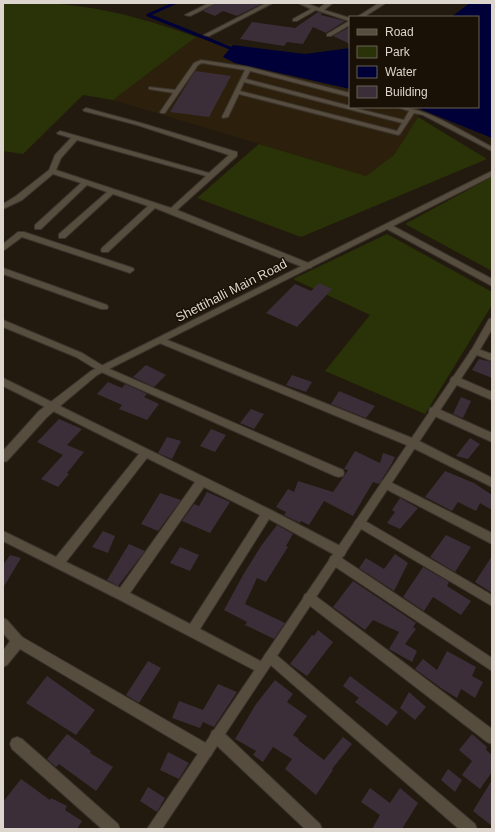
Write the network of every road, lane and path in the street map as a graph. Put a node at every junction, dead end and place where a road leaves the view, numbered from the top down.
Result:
1 (214, 3) edge
2 (270, 3) edge
3 (301, 3) edge
4 (330, 3) edge
5 (383, 3) edge
6 (318, 9) junction
7 (188, 15) dead end
8 (362, 16) edge
9 (295, 20) dead end
10 (349, 22) edge
11 (349, 23) edge
12 (207, 34) dead end
13 (329, 35) dead end
14 (248, 69) junction
15 (243, 80) junction
16 (151, 88) dead end
17 (176, 92) junction
18 (237, 92) junction
19 (349, 95) edge
20 (349, 107) edge
21 (352, 108) edge
22 (404, 108) edge
23 (86, 110) dead end
24 (413, 110) junction
25 (163, 112) dead end
26 (225, 117) dead end
27 (406, 122) junction
28 (60, 133) dead end
29 (76, 137) junction
30 (492, 149) edge
31 (52, 171) junction
32 (492, 173) edge
33 (210, 175) junction
34 (86, 182) junction
35 (112, 191) junction
36 (152, 205) junction
37 (3, 207) edge
38 (172, 211) junction
39 (387, 226) junction
40 (38, 227) dead end
41 (62, 236) dead end
42 (3, 248) edge
43 (105, 250) dead end
44 (308, 266) junction
45 (130, 270) dead end
46 (3, 271) edge
47 (492, 283) edge
48 (104, 307) dead end
49 (3, 323) edge
50 (491, 324) edge
51 (160, 340) junction
52 (475, 351) junction
53 (492, 358) edge
54 (102, 369) junction
55 (455, 380) junction
56 (3, 382) edge
57 (492, 396) edge
58 (54, 406) junction
59 (434, 412) junction
60 (492, 438) edge
61 (413, 443) junction
62 (145, 454) junction
63 (3, 458) edge
64 (339, 473) dead end
65 (202, 481) junction
66 (492, 483) edge
67 (386, 484) junction
68 (267, 513) junction
69 (360, 523) junction
70 (3, 536) edge
71 (492, 539) edge
72 (337, 556) junction
73 (58, 564) junction
74 (122, 594) junction
75 (309, 598) junction
76 (492, 601) edge
77 (3, 624) edge
78 (192, 631) junction
79 (18, 641) junction
80 (270, 657) junction
81 (3, 661) edge
82 (492, 665) edge
83 (262, 668) junction
84 (217, 736) junction
85 (492, 737) edge
86 (17, 744) dead end
87 (206, 751) junction
88 (113, 829) edge
89 (154, 829) edge
90 (315, 829) edge
91 (470, 829) edge

1 - 7 street
2 - 12 street
3 - 6 street
4 - 6 street
5 - 8 street
6 - 9 street
6 - 10 street
11 - 13 street
14 - 15 lane
14 - 17 lane
14 - 19 lane
15 - 18 lane
15 - 20 lane
16 - 17 lane
17 - 25 lane
18 - 26 lane
18 - 27 lane
21 - 27 lane
22 - 24 lane
23 - 33 street
24 - 27 lane
24 - 30 lane
28 - 29 street
29 - 31 street
29 - 33 street
31 - 34 street
31 - 37 street
32 - 39 street, Shettihalli Main Road
33 - 38 street
34 - 35 street
34 - 40 street
35 - 36 street
35 - 41 street
36 - 38 street
36 - 43 street
38 - 44 street
39 - 44 street, Shettihalli Main Road
39 - 47 street
42 - 45 street
44 - 51 street, Shettihalli Main Road
46 - 48 street
49 - 54 street
50 - 52 street
51 - 54 street, Shettihalli Main Road
51 - 61 street
52 - 53 street
52 - 55 street
54 - 58 street, Shettihalli Main Road
54 - 64 street
55 - 57 street
55 - 59 street
56 - 58 street
58 - 62 street
58 - 63 street, Shettihalli Main Road
59 - 60 street
59 - 61 street
61 - 66 street
61 - 67 street
62 - 65 street
62 - 73 street
65 - 68 street
65 - 74 street
67 - 69 street
67 - 71 street
68 - 72 street
68 - 78 street
69 - 72 street
69 - 76 street
70 - 73 street
72 - 75 street
72 - 82 street
73 - 74 street
74 - 78 street
75 - 80 street
75 - 85 street
77 - 79 street
78 - 83 street
79 - 81 street
79 - 87 street
80 - 83 street
80 - 91 street
83 - 84 street
84 - 87 street
84 - 90 street
86 - 88 street
87 - 89 street

